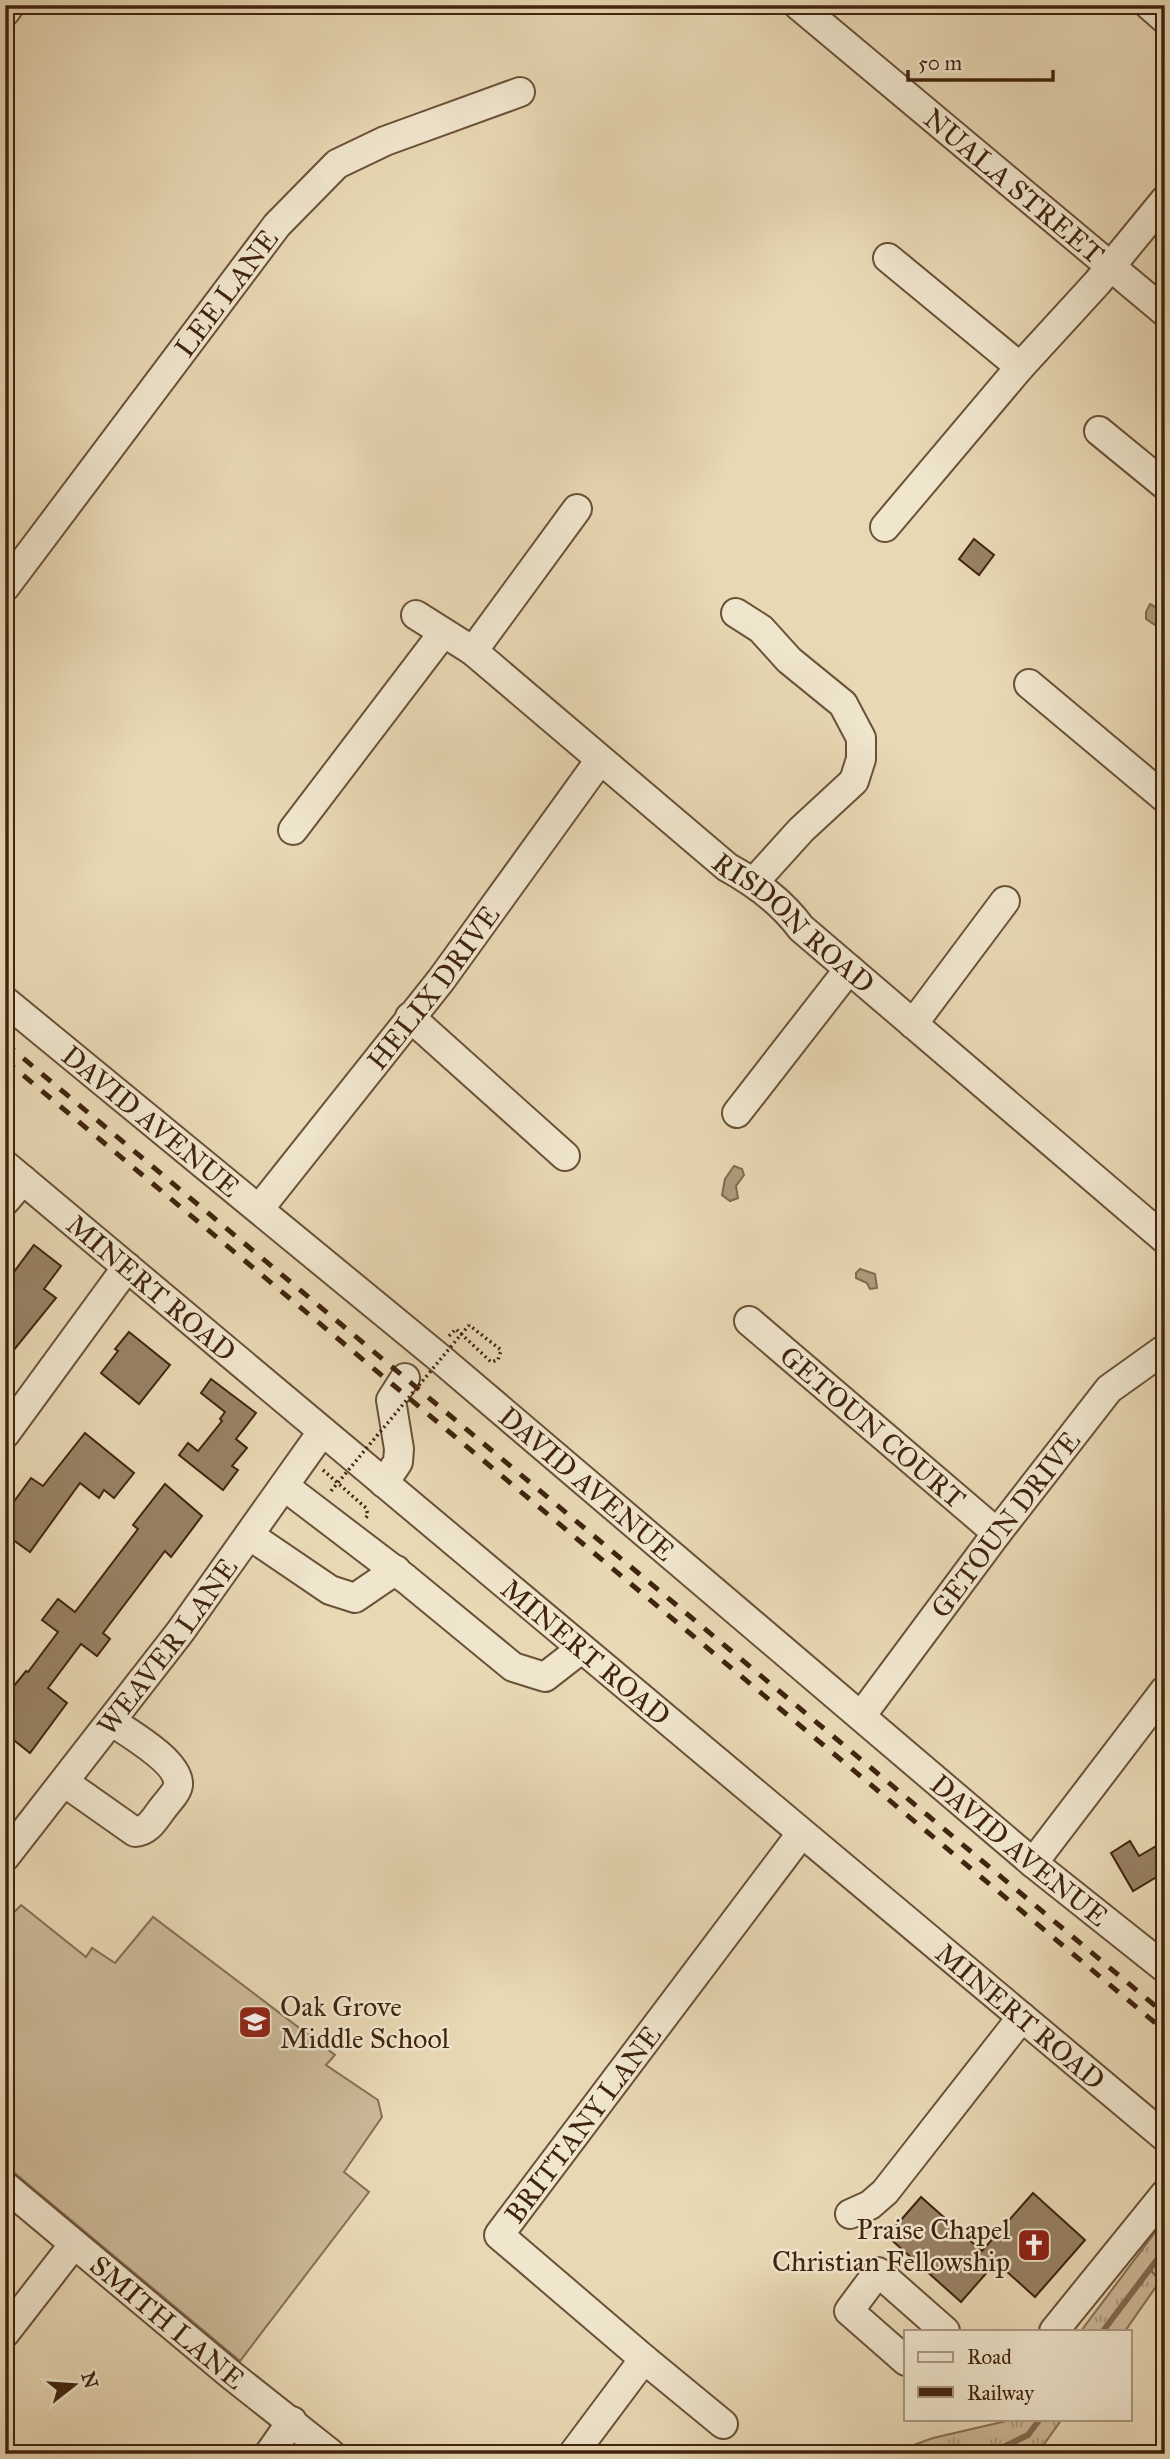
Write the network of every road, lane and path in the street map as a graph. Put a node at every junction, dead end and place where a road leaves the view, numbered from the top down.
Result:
1 (10, 5) edge
2 (798, 5) edge
3 (1149, 5) edge
4 (5, 12) edge
5 (1165, 19) edge
6 (520, 92) dead end
7 (1165, 201) edge
8 (888, 258) dead end
9 (1110, 266) junction
10 (1165, 312) edge
11 (1020, 367) junction
12 (1099, 431) dead end
13 (1165, 485) edge
14 (577, 509) dead end
15 (885, 527) dead end
16 (5, 587) edge
17 (736, 614) dead end
18 (416, 615) dead end
19 (443, 633) junction
20 (473, 651) junction
21 (1029, 684) dead end
22 (600, 760) junction
23 (1165, 798) edge
24 (293, 830) dead end
25 (754, 882) junction
26 (1005, 901) dead end
27 (849, 969) junction
28 (5, 1001) edge
29 (410, 1017) junction
30 (914, 1024) junction
31 (737, 1113) dead end
32 (565, 1156) dead end
33 (11, 1182) edge
34 (259, 1209) junction
35 (1165, 1239) edge
36 (127, 1267) junction
37 (749, 1321) dead end
38 (1165, 1349) edge
39 (442, 1360) junction
40 (405, 1378) dead end
41 (5, 1434) edge
42 (314, 1443) junction
43 (384, 1483) junction
44 (284, 1486) junction
45 (327, 1500) dead end
46 (356, 1521) dead end
47 (997, 1533) junction
48 (249, 1535) junction
49 (396, 1570) junction
50 (581, 1649) junction
51 (1165, 1690) edge
52 (861, 1716) junction
53 (111, 1721) junction
54 (64, 1782) junction
55 (801, 1834) junction
56 (5, 1857) edge
57 (1033, 1863) junction
58 (1165, 1968) edge
59 (1022, 2018) junction
60 (1165, 2137) edge
61 (5, 2186) edge
62 (1165, 2193) edge
63 (850, 2214) dead end
64 (74, 2244) junction
65 (944, 2330) edge
66 (1055, 2330) edge
67 (5, 2333) edge
68 (644, 2359) junction
69 (904, 2359) edge
70 (292, 2421) junction
71 (723, 2424) dead end
72 (269, 2454) edge
73 (331, 2454) edge
74 (573, 2454) edge

1 - 4 street
2 - 9 street, NUALA STREET
3 - 5 street
6 - 16 street, LEE LANE
7 - 9 street
8 - 11 street
9 - 10 street, NUALA STREET
9 - 11 street
11 - 15 street
12 - 13 street
14 - 20 street
17 - 25 street
18 - 19 street, RISDON ROAD
19 - 20 street, RISDON ROAD
19 - 24 street
20 - 22 street, RISDON ROAD
21 - 23 street
22 - 25 street, RISDON ROAD
22 - 29 street, HELIX DRIVE
25 - 27 street, RISDON ROAD
26 - 30 street
27 - 30 street, RISDON ROAD
27 - 31 street
28 - 34 street, DAVID AVENUE
29 - 32 street
29 - 34 street, HELIX DRIVE
30 - 35 street, RISDON ROAD
33 - 36 street, MINERT ROAD
34 - 39 street, DAVID AVENUE
36 - 41 street
36 - 42 street, MINERT ROAD
37 - 47 street, GETOUN COURT
38 - 47 street, GETOUN DRIVE
39 - 45 path, bridge
39 - 52 street, DAVID AVENUE
40 - 43 street
42 - 43 street, MINERT ROAD
42 - 44 street, WEAVER LANE
42 - 46 path
43 - 50 street, MINERT ROAD
44 - 48 street, WEAVER LANE
44 - 49 street
47 - 52 street, GETOUN DRIVE
48 - 49 street
48 - 53 street, WEAVER LANE
49 - 50 street
50 - 55 street, MINERT ROAD
51 - 57 street
52 - 57 street, DAVID AVENUE
53 - 54 street, WEAVER LANE
53 - 54 street
54 - 56 street, WEAVER LANE
55 - 59 street, MINERT ROAD
55 - 68 street, BRITTANY LANE
57 - 58 street, DAVID AVENUE
59 - 60 street, MINERT ROAD
59 - 63 street
61 - 64 street, SMITH LANE
62 - 66 street
64 - 67 street
64 - 70 street, SMITH LANE
65 - 69 street
68 - 71 street
68 - 74 street
70 - 72 street
70 - 73 street, SMITH LANE

